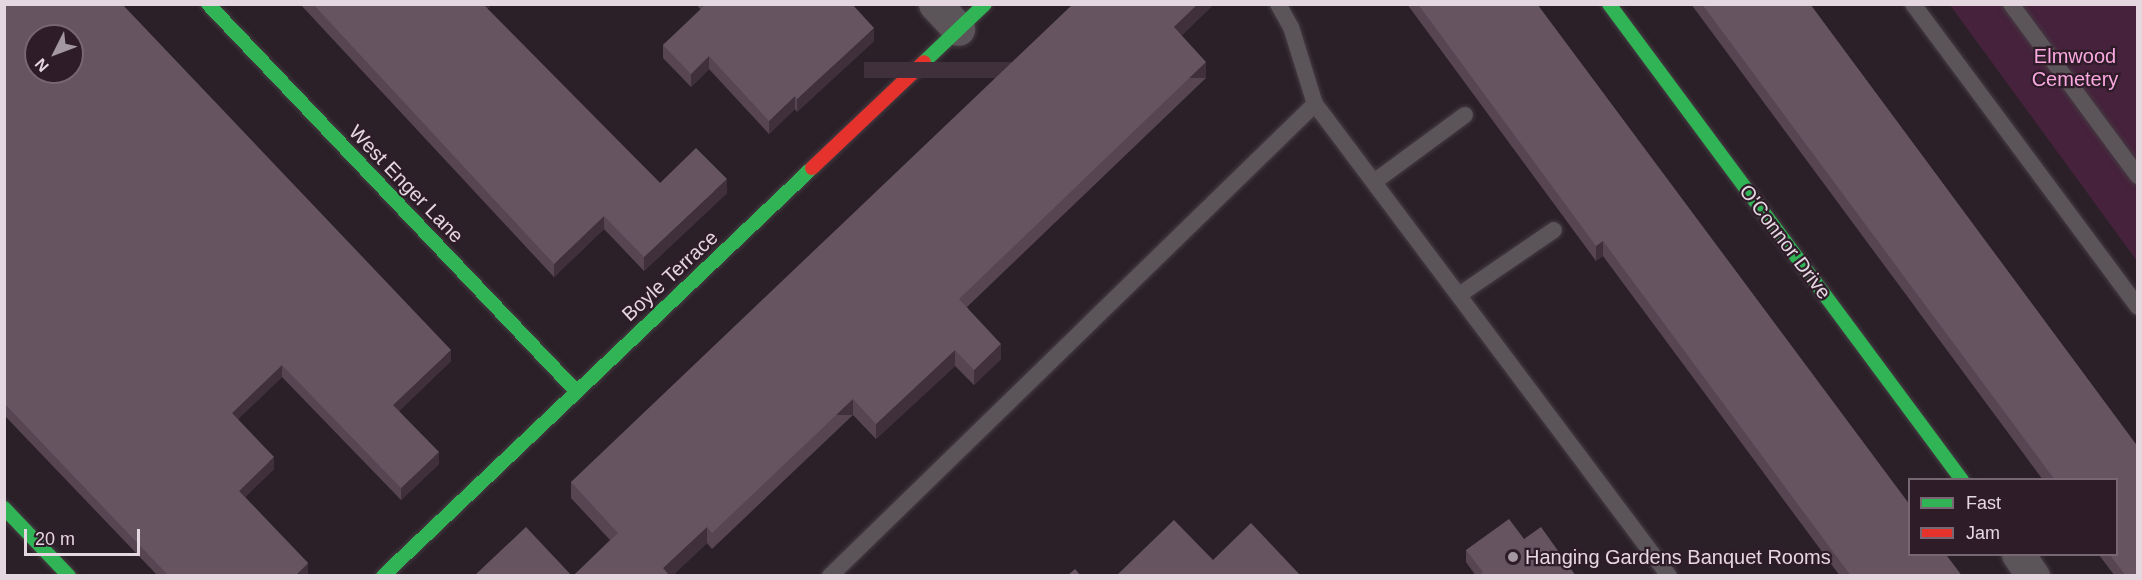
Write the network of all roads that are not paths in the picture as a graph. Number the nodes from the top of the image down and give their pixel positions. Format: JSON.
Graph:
{"nodes":[{"id":1,"x":208,"y":4,"type":"edge"},
{"id":2,"x":935,"y":4,"type":"edge"},
{"id":3,"x":985,"y":4,"type":"edge"},
{"id":4,"x":1278,"y":4,"type":"edge"},
{"id":5,"x":1609,"y":4,"type":"edge"},
{"id":6,"x":1913,"y":4,"type":"edge"},
{"id":7,"x":2011,"y":4,"type":"edge"},
{"id":8,"x":958,"y":29,"type":"junction"},
{"id":9,"x":1315,"y":104,"type":"junction"},
{"id":10,"x":1465,"y":115,"type":"dead end"},
{"id":11,"x":2138,"y":176,"type":"edge"},
{"id":12,"x":1374,"y":182,"type":"junction"},
{"id":13,"x":1554,"y":230,"type":"dead end"},
{"id":14,"x":1459,"y":295,"type":"junction"},
{"id":15,"x":2138,"y":307,"type":"edge"},
{"id":16,"x":576,"y":391,"type":"junction"},
{"id":17,"x":1961,"y":478,"type":"edge"},
{"id":18,"x":4,"y":508,"type":"edge"},
{"id":19,"x":2019,"y":556,"type":"edge"},
{"id":20,"x":69,"y":576,"type":"edge"},
{"id":21,"x":383,"y":576,"type":"edge"},
{"id":22,"x":830,"y":576,"type":"edge"},
{"id":23,"x":1669,"y":576,"type":"edge"},
{"id":24,"x":2034,"y":576,"type":"edge"}],
"edges":[{"from":1,"to":16,"type":"street","name":"West Enger Lane"},
{"from":2,"to":8,"type":"street"},
{"from":3,"to":8,"type":"street","name":"Boyle Terrace"},
{"from":4,"to":9,"type":"lane"},
{"from":5,"to":17,"type":"street","name":"O'Connor Drive"},
{"from":6,"to":15,"type":"lane"},
{"from":7,"to":11,"type":"lane"},
{"from":8,"to":16,"type":"street","name":"Boyle Terrace"},
{"from":9,"to":12,"type":"lane"},
{"from":9,"to":22,"type":"lane"},
{"from":10,"to":12,"type":"lane"},
{"from":12,"to":14,"type":"lane"},
{"from":13,"to":14,"type":"lane"},
{"from":14,"to":23,"type":"lane"},
{"from":16,"to":21,"type":"street","name":"Boyle Terrace"},
{"from":18,"to":20,"type":"street"},
{"from":19,"to":24,"type":"street"}]}
